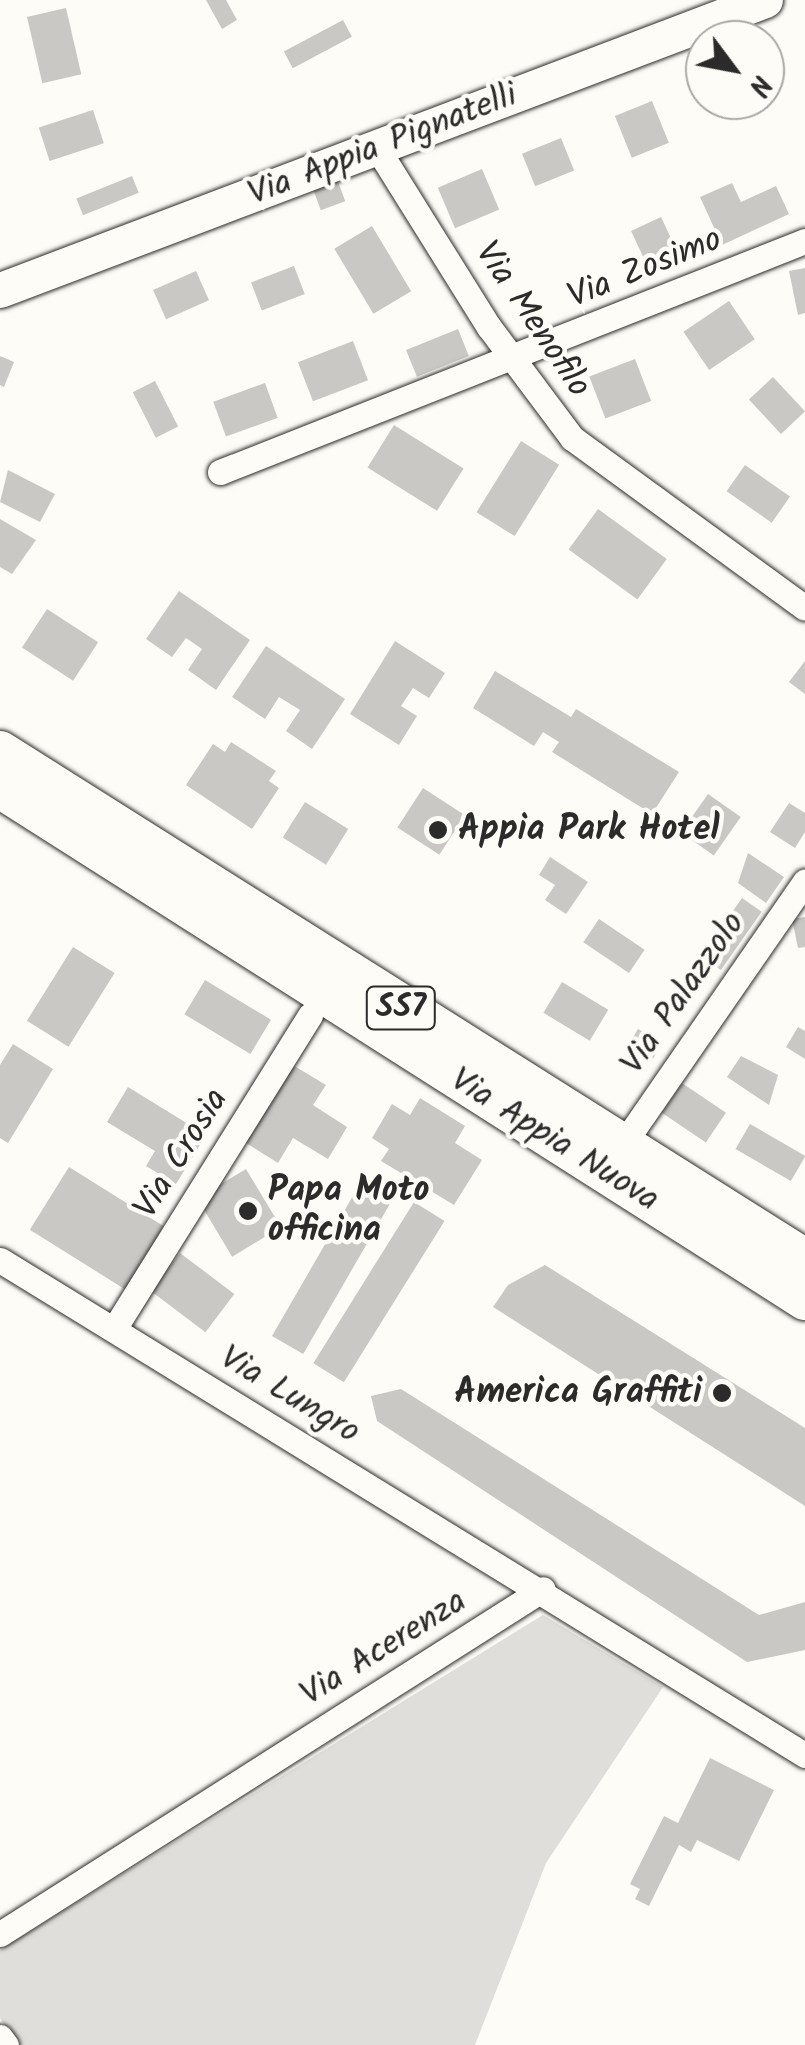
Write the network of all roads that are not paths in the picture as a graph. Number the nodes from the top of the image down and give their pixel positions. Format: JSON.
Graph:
{"nodes":[{"id":1,"x":766,"y":0,"type":"edge"},
{"id":2,"x":377,"y":148,"type":"junction"},
{"id":3,"x":805,"y":241,"type":"edge"},
{"id":4,"x":0,"y":290,"type":"edge"},
{"id":5,"x":512,"y":360,"type":"junction"},
{"id":6,"x":220,"y":472,"type":"dead end"},
{"id":7,"x":805,"y":608,"type":"edge"},
{"id":8,"x":0,"y":751,"type":"edge"},
{"id":9,"x":0,"y":788,"type":"edge"},
{"id":10,"x":805,"y":881,"type":"edge"},
{"id":11,"x":310,"y":1015,"type":"dead end"},
{"id":12,"x":622,"y":1147,"type":"junction"},
{"id":13,"x":800,"y":1246,"type":"edge"},
{"id":14,"x":0,"y":1260,"type":"edge"},
{"id":15,"x":805,"y":1300,"type":"edge"},
{"id":16,"x":114,"y":1329,"type":"junction"},
{"id":17,"x":543,"y":1589,"type":"junction"},
{"id":18,"x":805,"y":1755,"type":"edge"},
{"id":19,"x":0,"y":1934,"type":"edge"},
{"id":20,"x":0,"y":2037,"type":"edge"},
{"id":21,"x":6,"y":2045,"type":"edge"}],
"edges":[{"from":1,"to":2,"type":"main road","name":"Via Appia Pignatelli"},
{"from":2,"to":4,"type":"main road","name":"Via Appia Pignatelli"},
{"from":2,"to":5,"type":"street","name":"Via Menofilo"},
{"from":3,"to":5,"type":"street","name":"Via Zosimo"},
{"from":5,"to":6,"type":"street","name":"Via Zosimo"},
{"from":5,"to":7,"type":"street","name":"Via Menofilo"},
{"from":8,"to":12,"type":"main road","name":"Via Appia Nuova","number":"SS7"},
{"from":9,"to":15,"type":"main road","name":"Via Appia Nuova","number":"SS7"},
{"from":10,"to":12,"type":"street","name":"Via Palazzolo"},
{"from":11,"to":16,"type":"street","name":"Via Crosia"},
{"from":12,"to":13,"type":"main road","name":"Via Appia Nuova","number":"SS7"},
{"from":14,"to":16,"type":"street","name":"Via Lungro"},
{"from":16,"to":17,"type":"street","name":"Via Lungro"},
{"from":17,"to":18,"type":"street"},
{"from":17,"to":19,"type":"street","name":"Via Acerenza"},
{"from":20,"to":21,"type":"street"}]}
